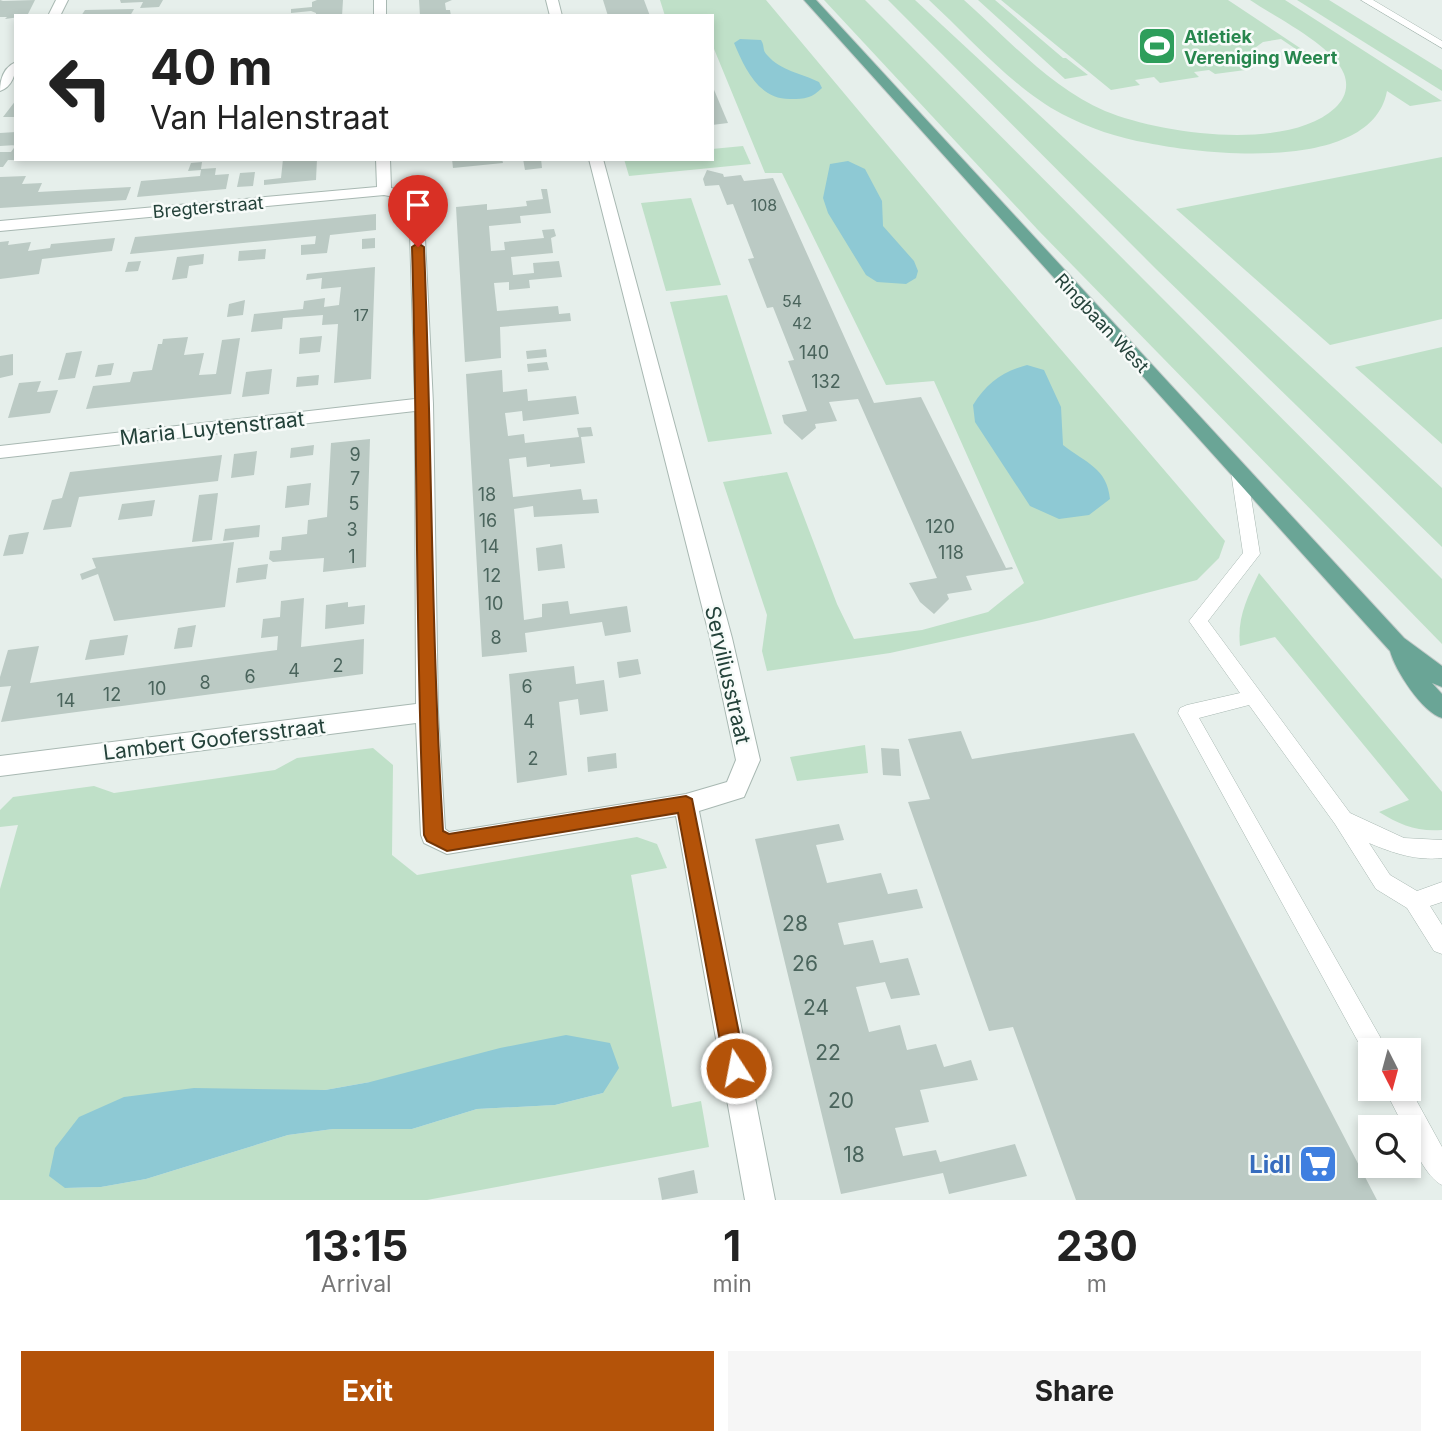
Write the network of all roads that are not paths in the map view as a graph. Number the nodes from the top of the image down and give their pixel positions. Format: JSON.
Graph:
{"nodes":[{"id":1,"x":810,"y":0,"type":"edge"},
{"id":2,"x":1366,"y":0,"type":"edge"},
{"id":3,"x":1442,"y":45,"type":"edge"},
{"id":4,"x":14,"y":69,"type":"edge"},
{"id":5,"x":0,"y":87,"type":"edge"},
{"id":6,"x":383,"y":161,"type":"edge"},
{"id":7,"x":597,"y":161,"type":"edge"},
{"id":8,"x":384,"y":191,"type":"junction"},
{"id":9,"x":0,"y":226,"type":"edge"},
{"id":10,"x":424,"y":404,"type":"junction"},
{"id":11,"x":0,"y":452,"type":"edge"},
{"id":12,"x":1239,"y":472,"type":"junction"},
{"id":13,"x":1396,"y":644,"type":"junction"},
{"id":14,"x":1442,"y":678,"type":"edge"},
{"id":15,"x":1253,"y":697,"type":"junction"},
{"id":16,"x":1442,"y":709,"type":"edge"},
{"id":17,"x":427,"y":712,"type":"junction"},
{"id":18,"x":0,"y":766,"type":"edge"},
{"id":19,"x":686,"y":804,"type":"junction"},
{"id":20,"x":1342,"y":818,"type":"junction"},
{"id":21,"x":1442,"y":849,"type":"edge"},
{"id":22,"x":1442,"y":892,"type":"edge"},
{"id":23,"x":1415,"y":901,"type":"junction"},
{"id":24,"x":1442,"y":944,"type":"edge"},
{"id":25,"x":1367,"y":1038,"type":"edge"},
{"id":26,"x":1403,"y":1101,"type":"edge"},
{"id":27,"x":1442,"y":1171,"type":"edge"},
{"id":28,"x":760,"y":1200,"type":"edge"}],
"edges":[{"from":1,"to":12,"type":"main road","name":"Ringbaan West"},
{"from":2,"to":3,"type":"lane"},
{"from":4,"to":5,"type":"street"},
{"from":6,"to":8,"type":"street"},
{"from":7,"to":19,"type":"street","name":"Serviliusstraat"},
{"from":8,"to":9,"type":"street","name":"Bregterstraat"},
{"from":8,"to":10,"type":"street","name":"Bregterstraat"},
{"from":10,"to":11,"type":"street","name":"Maria Luytenstraat"},
{"from":10,"to":17,"type":"street"},
{"from":12,"to":13,"type":"main road","name":"Ringbaan West"},
{"from":12,"to":15,"type":"lane"},
{"from":13,"to":14,"type":"main road","name":"Ringbaan West"},
{"from":13,"to":16,"type":"main road","name":"Ringbaan West"},
{"from":15,"to":20,"type":"lane"},
{"from":15,"to":25,"type":"lane"},
{"from":17,"to":18,"type":"street","name":"Lambert Goofersstraat"},
{"from":17,"to":19,"type":"street"},
{"from":19,"to":28,"type":"street"},
{"from":20,"to":21,"type":"lane"},
{"from":20,"to":23,"type":"lane"},
{"from":22,"to":23,"type":"lane"},
{"from":23,"to":24,"type":"lane"},
{"from":26,"to":27,"type":"lane"}]}
